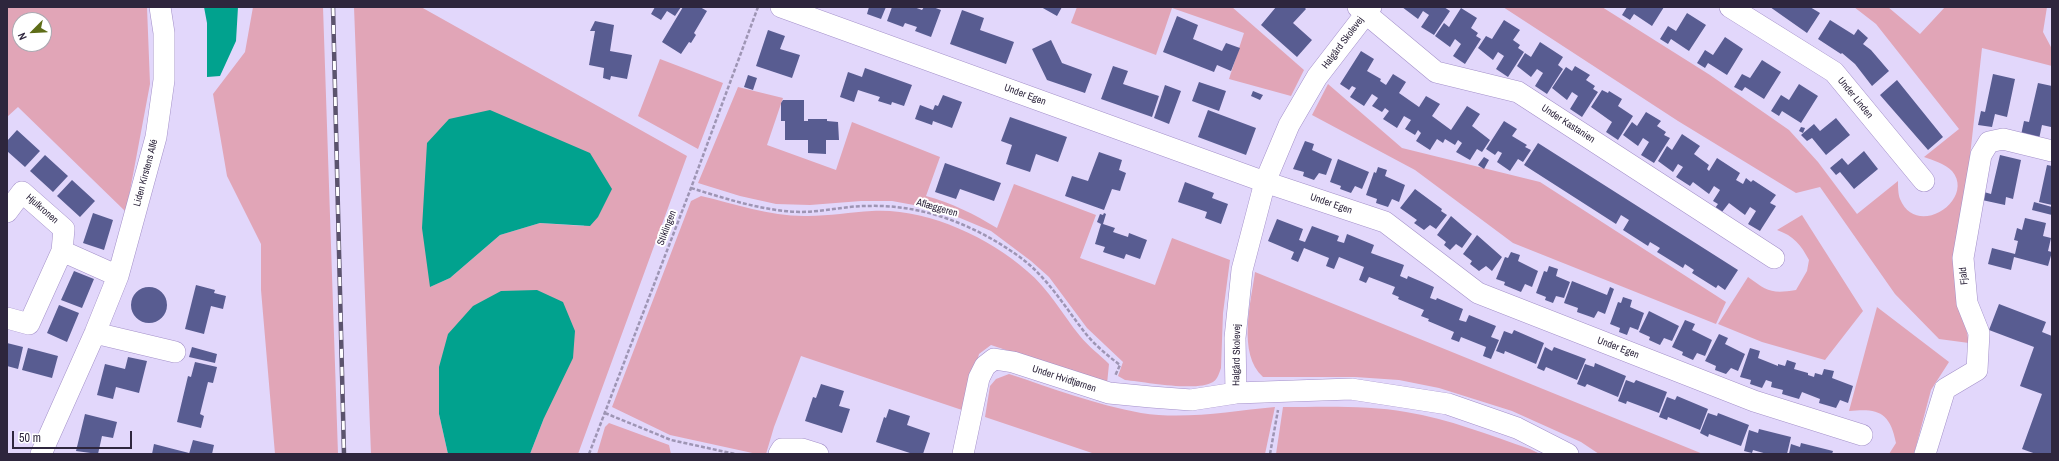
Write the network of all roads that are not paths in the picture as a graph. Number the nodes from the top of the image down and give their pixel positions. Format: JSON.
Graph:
{"nodes":[{"id":1,"x":160,"y":7,"type":"edge"},
{"id":2,"x":781,"y":7,"type":"edge"},
{"id":3,"x":1730,"y":7,"type":"edge"},
{"id":4,"x":1365,"y":9,"type":"edge"},
{"id":5,"x":2052,"y":151,"type":"edge"},
{"id":6,"x":1924,"y":181,"type":"dead end"},
{"id":7,"x":1265,"y":182,"type":"junction"},
{"id":8,"x":7,"y":212,"type":"edge"},
{"id":9,"x":62,"y":251,"type":"junction"},
{"id":10,"x":1774,"y":258,"type":"dead end"},
{"id":11,"x":118,"y":276,"type":"junction"},
{"id":12,"x":7,"y":318,"type":"edge"},
{"id":13,"x":95,"y":333,"type":"junction"},
{"id":14,"x":175,"y":352,"type":"dead end"},
{"id":15,"x":1236,"y":394,"type":"junction"},
{"id":16,"x":1862,"y":435,"type":"dead end"},
{"id":17,"x":41,"y":454,"type":"edge"},
{"id":18,"x":779,"y":454,"type":"edge"},
{"id":19,"x":818,"y":454,"type":"edge"},
{"id":20,"x":963,"y":454,"type":"edge"},
{"id":21,"x":1568,"y":454,"type":"edge"},
{"id":22,"x":1925,"y":454,"type":"edge"}],
"edges":[{"from":1,"to":11,"type":"street","name":"Liden Kirstens Allé"},
{"from":2,"to":7,"type":"street","name":"Under Egen"},
{"from":3,"to":6,"type":"street","name":"Under Linden"},
{"from":4,"to":7,"type":"street","name":"Halgård Skolevej"},
{"from":4,"to":10,"type":"street","name":"Under Kastanien"},
{"from":5,"to":22,"type":"street","name":"Fjald"},
{"from":7,"to":15,"type":"street","name":"Halgård Skolevej"},
{"from":7,"to":16,"type":"street","name":"Under Egen"},
{"from":8,"to":9,"type":"street","name":"Hjulkronen"},
{"from":9,"to":11,"type":"street"},
{"from":9,"to":12,"type":"street","name":"Hjulkronen"},
{"from":11,"to":13,"type":"street","name":"Liden Kirstens Allé"},
{"from":13,"to":14,"type":"street"},
{"from":13,"to":17,"type":"street","name":"Liden Kirstens Allé"},
{"from":15,"to":20,"type":"street","name":"Under Hvidtjørnen"},
{"from":15,"to":21,"type":"street","name":"Halgård Skolevej"},
{"from":18,"to":19,"type":"street"}]}
